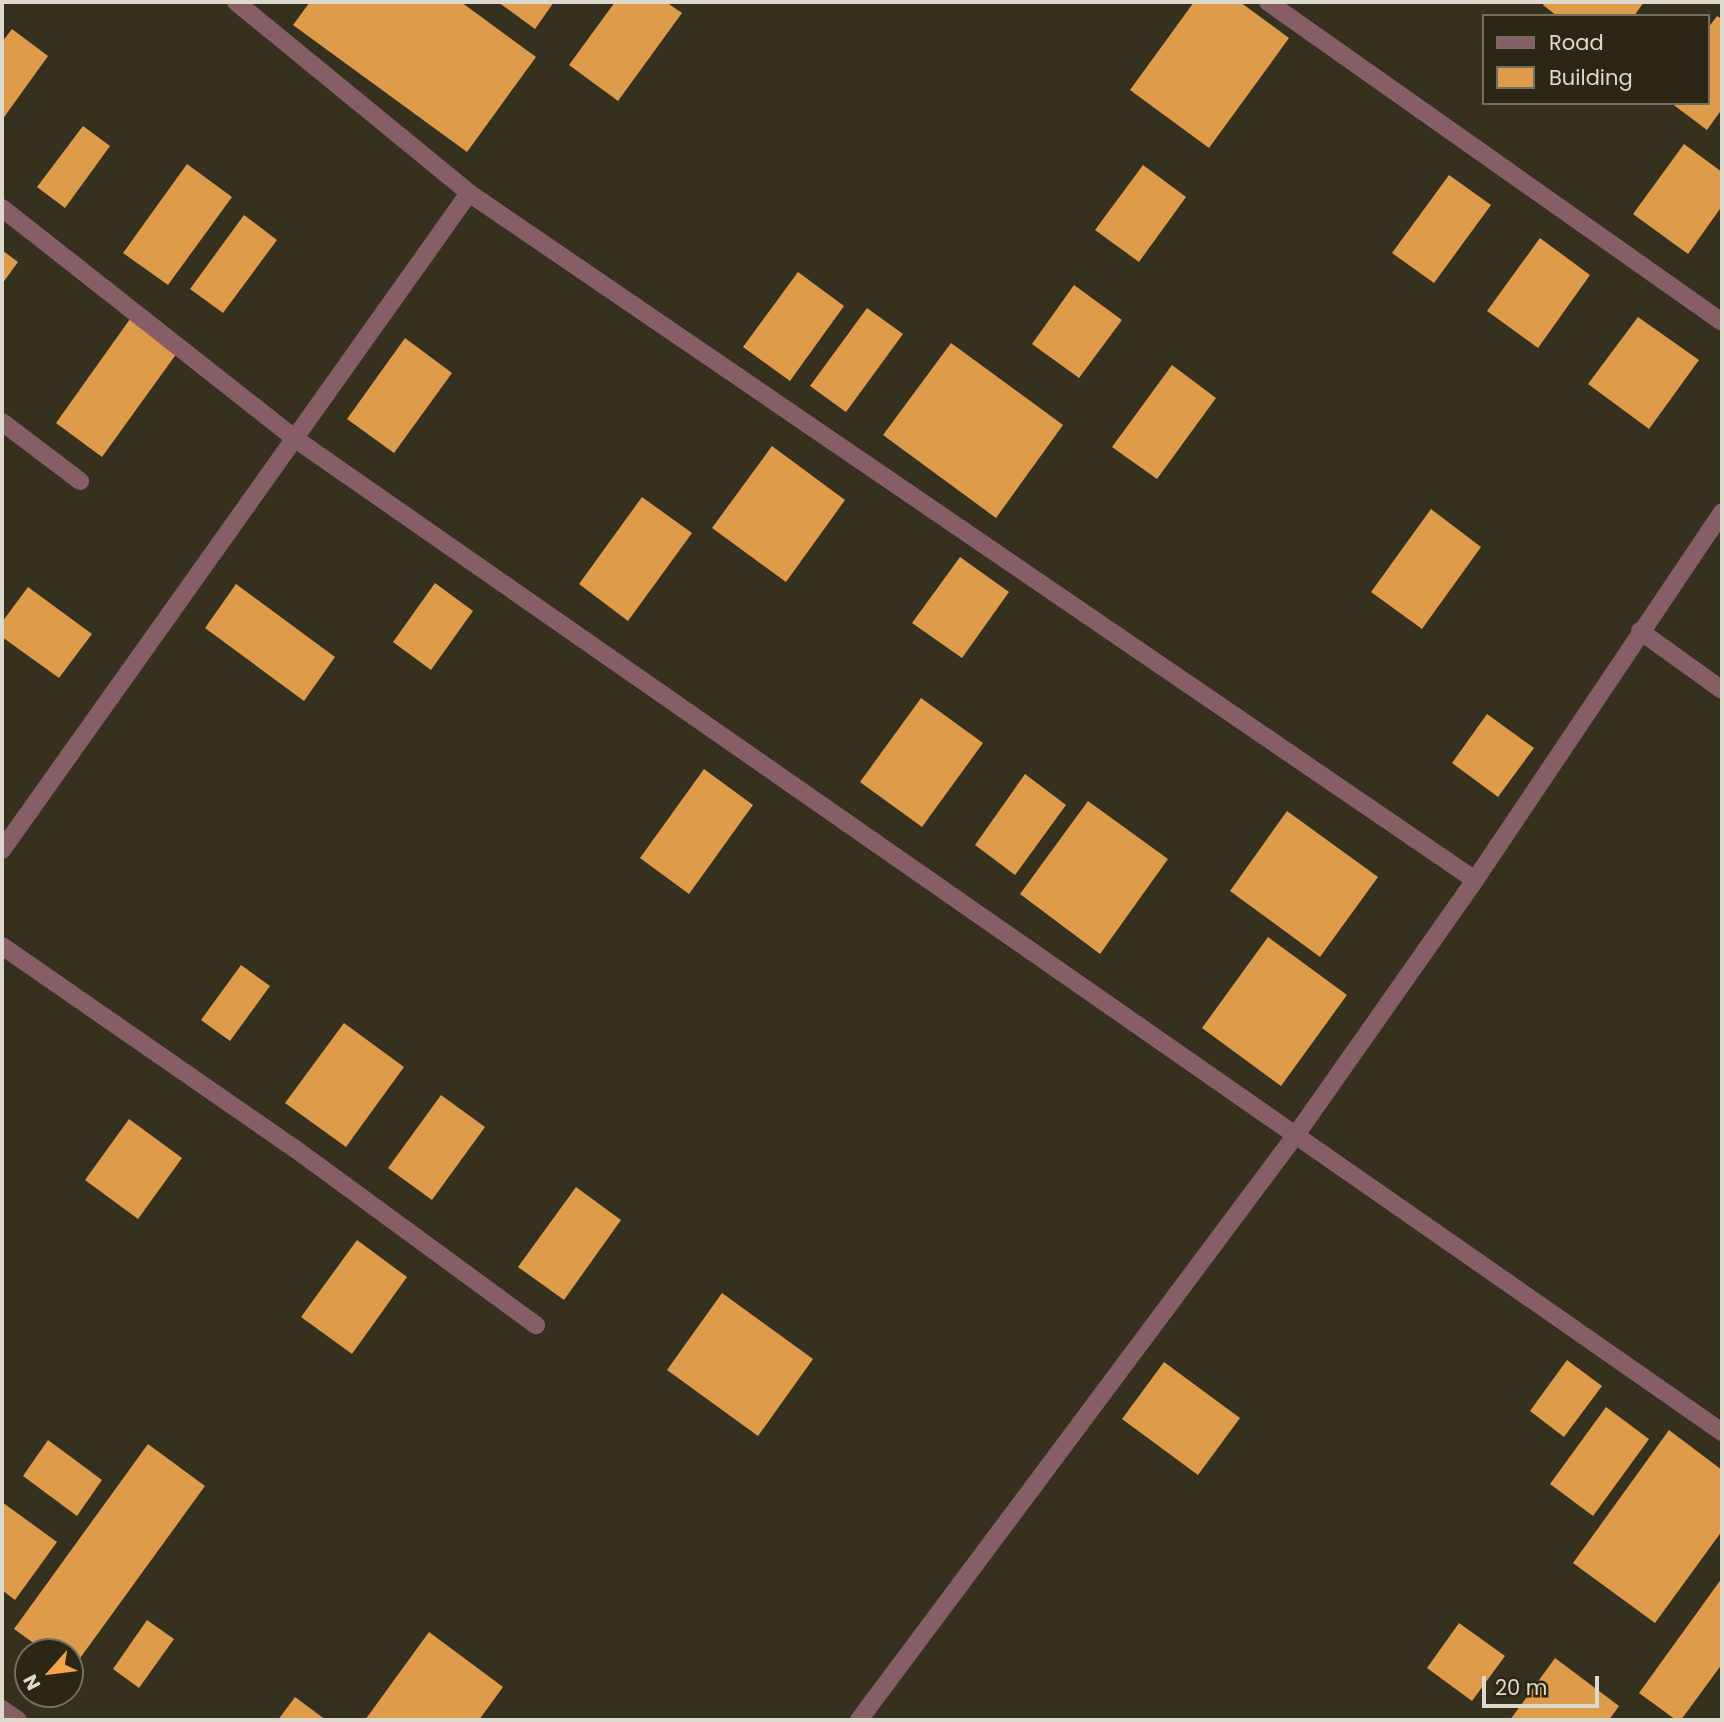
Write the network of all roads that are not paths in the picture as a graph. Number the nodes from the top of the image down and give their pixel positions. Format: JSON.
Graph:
{"nodes":[{"id":1,"x":236,"y":2,"type":"edge"},
{"id":2,"x":1268,"y":2,"type":"edge"},
{"id":3,"x":469,"y":192,"type":"junction"},
{"id":4,"x":2,"y":208,"type":"edge"},
{"id":5,"x":1722,"y":322,"type":"edge"},
{"id":6,"x":2,"y":422,"type":"edge"},
{"id":7,"x":294,"y":438,"type":"junction"},
{"id":8,"x":80,"y":481,"type":"dead end"},
{"id":9,"x":1722,"y":512,"type":"edge"},
{"id":10,"x":1640,"y":631,"type":"junction"},
{"id":11,"x":1722,"y":690,"type":"edge"},
{"id":12,"x":2,"y":850,"type":"edge"},
{"id":13,"x":1475,"y":880,"type":"junction"},
{"id":14,"x":2,"y":946,"type":"edge"},
{"id":15,"x":1298,"y":1132,"type":"junction"},
{"id":16,"x":536,"y":1325,"type":"dead end"},
{"id":17,"x":1722,"y":1432,"type":"edge"},
{"id":18,"x":2,"y":1709,"type":"edge"},
{"id":19,"x":18,"y":1720,"type":"edge"},
{"id":20,"x":859,"y":1720,"type":"edge"}],
"edges":[{"from":1,"to":3,"type":"street"},
{"from":2,"to":5,"type":"street"},
{"from":3,"to":7,"type":"street"},
{"from":3,"to":13,"type":"street"},
{"from":4,"to":7,"type":"street"},
{"from":6,"to":8,"type":"street"},
{"from":7,"to":12,"type":"street"},
{"from":7,"to":15,"type":"street"},
{"from":9,"to":10,"type":"street"},
{"from":10,"to":11,"type":"street"},
{"from":10,"to":13,"type":"street"},
{"from":13,"to":15,"type":"street"},
{"from":14,"to":16,"type":"street"},
{"from":15,"to":17,"type":"street"},
{"from":15,"to":20,"type":"street"},
{"from":18,"to":19,"type":"street"}]}
